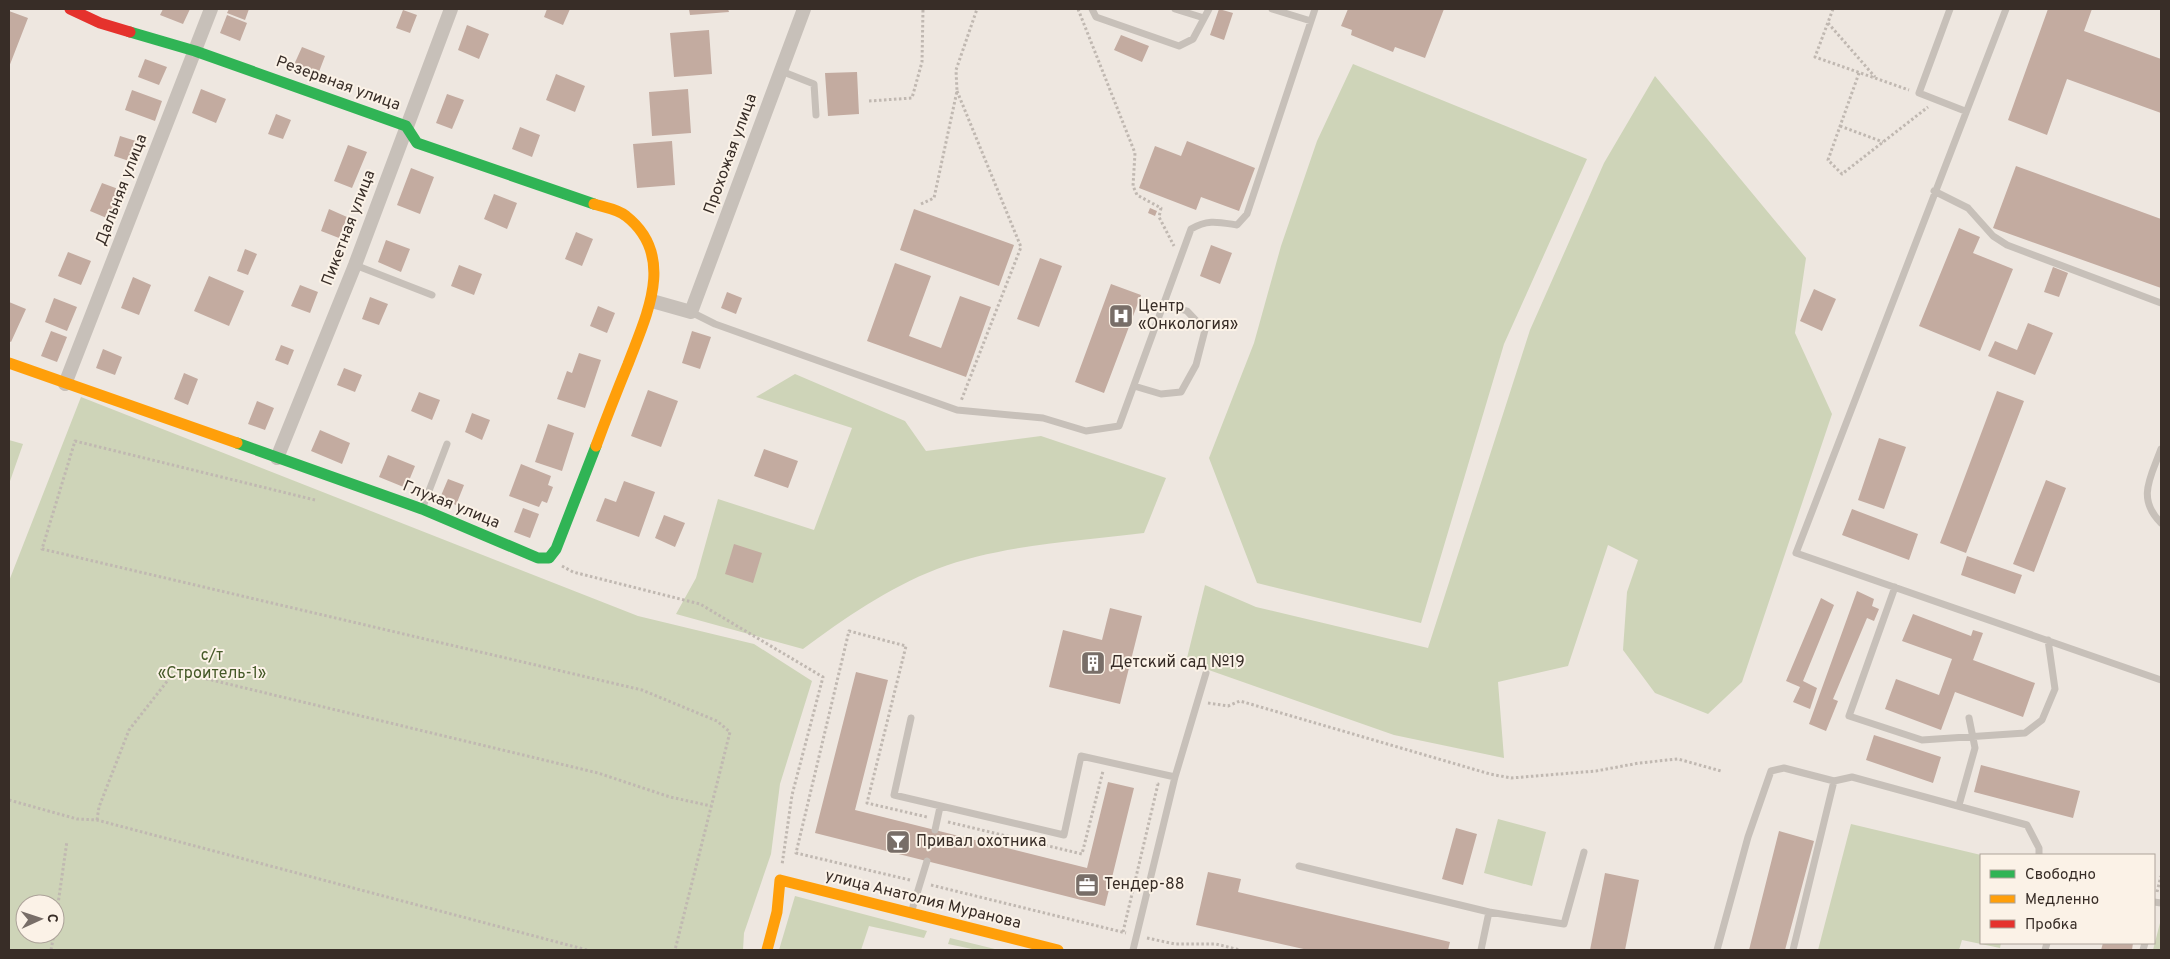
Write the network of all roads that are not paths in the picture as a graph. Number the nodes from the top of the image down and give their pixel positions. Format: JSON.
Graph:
{"nodes":[{"id":1,"x":70,"y":9,"type":"edge"},
{"id":2,"x":211,"y":9,"type":"edge"},
{"id":3,"x":451,"y":9,"type":"edge"},
{"id":4,"x":804,"y":9,"type":"edge"},
{"id":5,"x":1092,"y":9,"type":"edge"},
{"id":6,"x":1175,"y":9,"type":"edge"},
{"id":7,"x":1210,"y":9,"type":"edge"},
{"id":8,"x":1272,"y":9,"type":"edge"},
{"id":9,"x":1315,"y":9,"type":"edge"},
{"id":10,"x":1950,"y":9,"type":"edge"},
{"id":11,"x":2006,"y":9,"type":"edge"},
{"id":12,"x":1204,"y":18,"type":"junction"},
{"id":13,"x":1311,"y":21,"type":"junction"},
{"id":14,"x":195,"y":51,"type":"junction"},
{"id":15,"x":781,"y":71,"type":"junction"},
{"id":16,"x":1965,"y":111,"type":"junction"},
{"id":17,"x":816,"y":115,"type":"dead end"},
{"id":18,"x":406,"y":126,"type":"junction"},
{"id":19,"x":1934,"y":191,"type":"junction"},
{"id":20,"x":355,"y":265,"type":"junction"},
{"id":21,"x":432,"y":295,"type":"dead end"},
{"id":22,"x":652,"y":301,"type":"junction"},
{"id":23,"x":2161,"y":303,"type":"edge"},
{"id":24,"x":1164,"y":304,"type":"junction"},
{"id":25,"x":691,"y":312,"type":"junction"},
{"id":26,"x":9,"y":363,"type":"edge"},
{"id":27,"x":65,"y":384,"type":"junction"},
{"id":28,"x":1134,"y":386,"type":"junction"},
{"id":29,"x":447,"y":444,"type":"dead end"},
{"id":30,"x":2161,"y":450,"type":"edge"},
{"id":31,"x":277,"y":458,"type":"junction"},
{"id":32,"x":422,"y":510,"type":"junction"},
{"id":33,"x":2161,"y":523,"type":"edge"},
{"id":34,"x":1895,"y":587,"type":"junction"},
{"id":35,"x":2048,"y":640,"type":"junction"},
{"id":36,"x":1206,"y":673,"type":"dead end"},
{"id":37,"x":2161,"y":680,"type":"edge"},
{"id":38,"x":911,"y":718,"type":"dead end"},
{"id":39,"x":1969,"y":718,"type":"dead end"},
{"id":40,"x":1973,"y":737,"type":"junction"},
{"id":41,"x":1175,"y":777,"type":"junction"},
{"id":42,"x":1834,"y":781,"type":"junction"},
{"id":43,"x":1959,"y":805,"type":"junction"},
{"id":44,"x":940,"y":807,"type":"junction"},
{"id":45,"x":935,"y":830,"type":"dead end"},
{"id":46,"x":1584,"y":852,"type":"dead end"},
{"id":47,"x":2039,"y":854,"type":"edge"},
{"id":48,"x":927,"y":861,"type":"dead end"},
{"id":49,"x":1299,"y":866,"type":"dead end"},
{"id":50,"x":1489,"y":912,"type":"junction"},
{"id":51,"x":911,"y":913,"type":"junction"},
{"id":52,"x":767,"y":950,"type":"edge"},
{"id":53,"x":1058,"y":950,"type":"edge"},
{"id":54,"x":1133,"y":950,"type":"edge"},
{"id":55,"x":1481,"y":950,"type":"edge"},
{"id":56,"x":1717,"y":950,"type":"edge"},
{"id":57,"x":1793,"y":950,"type":"edge"}],
"edges":[{"from":1,"to":14,"type":"street","name":"Резервная улица"},
{"from":2,"to":14,"type":"street","name":"Дальняя улица"},
{"from":3,"to":18,"type":"street","name":"Пикетная улица"},
{"from":4,"to":15,"type":"street","name":"Прохожая улица"},
{"from":5,"to":12,"type":"lane"},
{"from":6,"to":12,"type":"lane"},
{"from":7,"to":12,"type":"lane"},
{"from":8,"to":13,"type":"lane"},
{"from":9,"to":13,"type":"lane"},
{"from":10,"to":16,"type":"lane"},
{"from":11,"to":16,"type":"lane"},
{"from":13,"to":24,"type":"lane"},
{"from":14,"to":18,"type":"street","name":"Резервная улица"},
{"from":14,"to":27,"type":"street","name":"Дальняя улица"},
{"from":15,"to":17,"type":"lane"},
{"from":15,"to":25,"type":"street","name":"Прохожая улица"},
{"from":16,"to":19,"type":"lane"},
{"from":18,"to":20,"type":"street","name":"Пикетная улица"},
{"from":18,"to":22,"type":"street","name":"Резервная улица"},
{"from":19,"to":23,"type":"lane"},
{"from":19,"to":34,"type":"lane"},
{"from":20,"to":21,"type":"lane"},
{"from":20,"to":31,"type":"street","name":"Пикетная улица"},
{"from":22,"to":25,"type":"street"},
{"from":22,"to":32,"type":"street","name":"Глухая улица"},
{"from":24,"to":28,"type":"lane"},
{"from":24,"to":28,"type":"lane"},
{"from":25,"to":28,"type":"lane"},
{"from":26,"to":27,"type":"street","name":"Глухая улица"},
{"from":27,"to":31,"type":"street","name":"Глухая улица"},
{"from":29,"to":32,"type":"lane"},
{"from":30,"to":33,"type":"lane"},
{"from":31,"to":32,"type":"street","name":"Глухая улица"},
{"from":34,"to":35,"type":"lane"},
{"from":34,"to":40,"type":"lane"},
{"from":35,"to":37,"type":"lane"},
{"from":35,"to":40,"type":"lane"},
{"from":36,"to":41,"type":"lane"},
{"from":38,"to":44,"type":"lane"},
{"from":39,"to":40,"type":"lane"},
{"from":40,"to":43,"type":"lane"},
{"from":41,"to":44,"type":"lane"},
{"from":41,"to":54,"type":"lane"},
{"from":42,"to":43,"type":"lane"},
{"from":42,"to":56,"type":"lane"},
{"from":42,"to":57,"type":"lane"},
{"from":43,"to":47,"type":"lane"},
{"from":44,"to":45,"type":"lane"},
{"from":46,"to":50,"type":"lane"},
{"from":48,"to":51,"type":"lane"},
{"from":49,"to":50,"type":"lane"},
{"from":50,"to":55,"type":"lane"},
{"from":51,"to":52,"type":"street","name":"улица Анатолия Муранова"},
{"from":51,"to":53,"type":"street","name":"улица Анатолия Муранова"}]}
